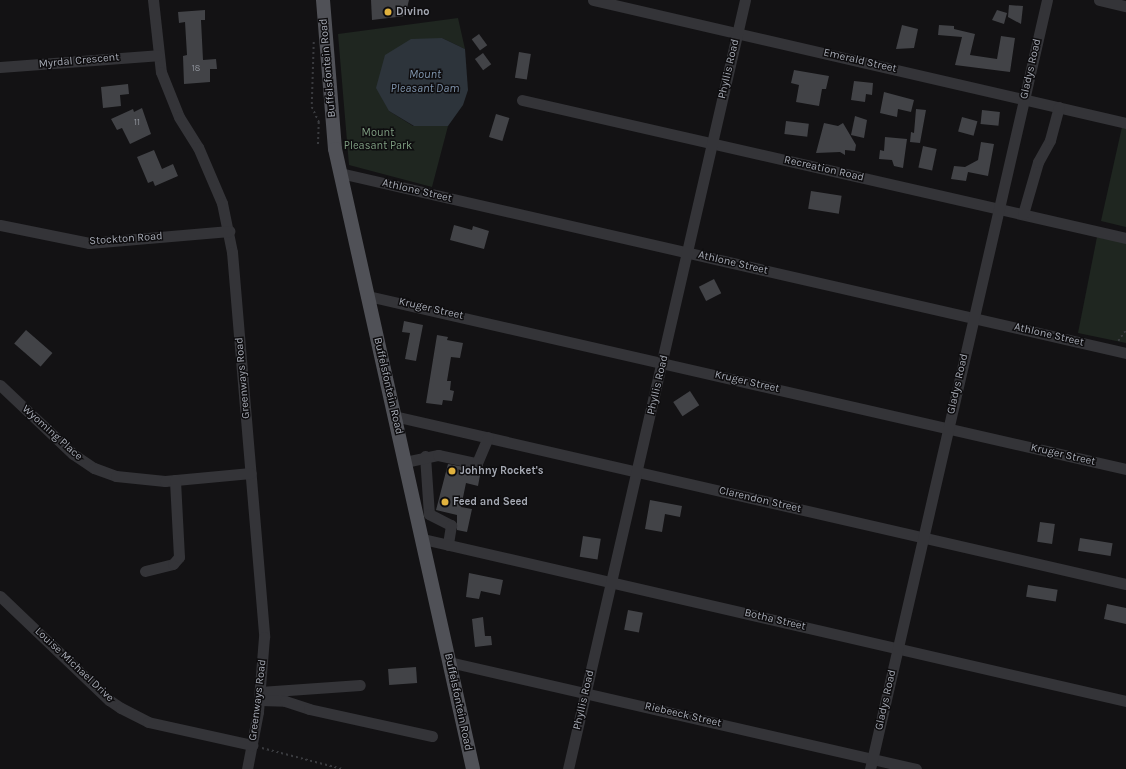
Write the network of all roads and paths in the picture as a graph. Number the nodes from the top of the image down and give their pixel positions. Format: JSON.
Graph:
{"nodes":[{"id":1,"x":153,"y":0,"type":"edge"},
{"id":2,"x":323,"y":0,"type":"edge"},
{"id":3,"x":593,"y":0,"type":"edge"},
{"id":4,"x":745,"y":0,"type":"edge"},
{"id":5,"x":1047,"y":0,"type":"edge"},
{"id":6,"x":1099,"y":0,"type":"edge"},
{"id":7,"x":1126,"y":6,"type":"edge"},
{"id":8,"x":738,"y":33,"type":"junction"},
{"id":9,"x":314,"y":38,"type":"dead end"},
{"id":10,"x":158,"y":55,"type":"junction"},
{"id":11,"x":0,"y":67,"type":"edge"},
{"id":12,"x":1024,"y":98,"type":"junction"},
{"id":13,"x":522,"y":100,"type":"dead end"},
{"id":14,"x":1059,"y":107,"type":"junction"},
{"id":15,"x":1126,"y":123,"type":"edge"},
{"id":16,"x":712,"y":144,"type":"junction"},
{"id":17,"x":318,"y":146,"type":"dead end"},
{"id":18,"x":340,"y":173,"type":"junction"},
{"id":19,"x":999,"y":208,"type":"junction"},
{"id":20,"x":1023,"y":214,"type":"junction"},
{"id":21,"x":0,"y":225,"type":"edge"},
{"id":22,"x":229,"y":231,"type":"junction"},
{"id":23,"x":1126,"y":238,"type":"edge"},
{"id":24,"x":689,"y":253,"type":"junction"},
{"id":25,"x":368,"y":296,"type":"junction"},
{"id":26,"x":973,"y":318,"type":"junction"},
{"id":27,"x":1126,"y":353,"type":"edge"},
{"id":28,"x":663,"y":363,"type":"junction"},
{"id":29,"x":0,"y":386,"type":"edge"},
{"id":30,"x":394,"y":416,"type":"junction"},
{"id":31,"x":948,"y":428,"type":"junction"},
{"id":32,"x":488,"y":437,"type":"junction"},
{"id":33,"x":425,"y":456,"type":"junction"},
{"id":34,"x":405,"y":462,"type":"junction"},
{"id":35,"x":1126,"y":469,"type":"edge"},
{"id":36,"x":637,"y":472,"type":"junction"},
{"id":37,"x":251,"y":473,"type":"junction"},
{"id":38,"x":175,"y":480,"type":"junction"},
{"id":39,"x":923,"y":538,"type":"junction"},
{"id":40,"x":423,"y":540,"type":"junction"},
{"id":41,"x":448,"y":545,"type":"junction"},
{"id":42,"x":145,"y":571,"type":"dead end"},
{"id":43,"x":612,"y":582,"type":"junction"},
{"id":44,"x":1126,"y":584,"type":"edge"},
{"id":45,"x":0,"y":596,"type":"edge"},
{"id":46,"x":898,"y":648,"type":"junction"},
{"id":47,"x":449,"y":662,"type":"junction"},
{"id":48,"x":360,"y":685,"type":"dead end"},
{"id":49,"x":586,"y":692,"type":"junction"},
{"id":50,"x":260,"y":696,"type":"junction"},
{"id":51,"x":1126,"y":701,"type":"edge"},
{"id":52,"x":432,"y":736,"type":"dead end"},
{"id":53,"x":252,"y":745,"type":"junction"},
{"id":54,"x":871,"y":764,"type":"edge"},
{"id":55,"x":247,"y":769,"type":"edge"},
{"id":56,"x":342,"y":769,"type":"edge"},
{"id":57,"x":473,"y":769,"type":"edge"},
{"id":58,"x":568,"y":769,"type":"edge"},
{"id":59,"x":916,"y":769,"type":"edge"}],
"edges":[{"from":1,"to":10,"type":"street","name":"Greenways Road"},
{"from":2,"to":18,"type":"main road","name":"Buffelsfontein Road"},
{"from":3,"to":8,"type":"street","name":"Emerald Street"},
{"from":4,"to":8,"type":"street","name":"Phyllis Road"},
{"from":5,"to":12,"type":"street","name":"Gladys Road"},
{"from":6,"to":7,"type":"street"},
{"from":8,"to":12,"type":"street","name":"Emerald Street"},
{"from":8,"to":16,"type":"street","name":"Phyllis Road"},
{"from":9,"to":17,"type":"path"},
{"from":10,"to":11,"type":"street","name":"Myrdal Crescent"},
{"from":10,"to":22,"type":"street","name":"Greenways Road"},
{"from":12,"to":14,"type":"street","name":"Emerald Street"},
{"from":12,"to":19,"type":"street","name":"Gladys Road"},
{"from":13,"to":16,"type":"street","name":"Recreation Road"},
{"from":14,"to":15,"type":"street","name":"Emerald Street"},
{"from":14,"to":20,"type":"street"},
{"from":16,"to":19,"type":"street","name":"Recreation Road"},
{"from":16,"to":24,"type":"street","name":"Phyllis Road"},
{"from":18,"to":24,"type":"street","name":"Athlone Street"},
{"from":18,"to":25,"type":"main road","name":"Buffelsfontein Road"},
{"from":19,"to":20,"type":"street","name":"Recreation Road"},
{"from":19,"to":26,"type":"street","name":"Gladys Road"},
{"from":20,"to":23,"type":"street","name":"Recreation Road"},
{"from":21,"to":22,"type":"street","name":"Stockton Road"},
{"from":22,"to":37,"type":"street","name":"Greenways Road"},
{"from":24,"to":26,"type":"street","name":"Athlone Street"},
{"from":24,"to":28,"type":"street","name":"Phyllis Road"},
{"from":25,"to":28,"type":"street","name":"Kruger Street"},
{"from":25,"to":30,"type":"main road","name":"Buffelsfontein Road"},
{"from":26,"to":27,"type":"street","name":"Athlone Street"},
{"from":26,"to":31,"type":"street","name":"Gladys Road"},
{"from":28,"to":31,"type":"street","name":"Kruger Street"},
{"from":28,"to":36,"type":"street","name":"Phyllis Road"},
{"from":29,"to":38,"type":"street","name":"Wyoming Place"},
{"from":30,"to":32,"type":"street","name":"Clarendon Street"},
{"from":30,"to":34,"type":"main road","name":"Buffelsfontein Road"},
{"from":31,"to":35,"type":"street","name":"Kruger Street"},
{"from":31,"to":39,"type":"street","name":"Gladys Road"},
{"from":32,"to":33,"type":"street"},
{"from":32,"to":36,"type":"street","name":"Clarendon Street"},
{"from":33,"to":34,"type":"street"},
{"from":33,"to":41,"type":"street"},
{"from":34,"to":40,"type":"main road","name":"Buffelsfontein Road"},
{"from":36,"to":39,"type":"street","name":"Clarendon Street"},
{"from":36,"to":43,"type":"street","name":"Phyllis Road"},
{"from":37,"to":38,"type":"street","name":"Wyoming Place"},
{"from":37,"to":50,"type":"street","name":"Greenways Road"},
{"from":38,"to":42,"type":"street"},
{"from":39,"to":44,"type":"street","name":"Clarendon Street"},
{"from":39,"to":46,"type":"street","name":"Gladys Road"},
{"from":40,"to":41,"type":"street","name":"Botha Street"},
{"from":40,"to":47,"type":"main road","name":"Buffelsfontein Road"},
{"from":41,"to":43,"type":"street","name":"Botha Street"},
{"from":43,"to":46,"type":"street","name":"Botha Street"},
{"from":43,"to":49,"type":"street","name":"Phyllis Road"},
{"from":45,"to":53,"type":"street","name":"Louise Michael Drive"},
{"from":46,"to":51,"type":"street","name":"Botha Street"},
{"from":46,"to":54,"type":"street","name":"Gladys Road"},
{"from":47,"to":49,"type":"street","name":"Riebeeck Street"},
{"from":47,"to":57,"type":"main road","name":"Buffelsfontein Road"},
{"from":48,"to":50,"type":"street"},
{"from":49,"to":54,"type":"street","name":"Riebeeck Street"},
{"from":49,"to":58,"type":"street","name":"Phyllis Road"},
{"from":50,"to":52,"type":"street"},
{"from":50,"to":53,"type":"street","name":"Greenways Road"},
{"from":53,"to":55,"type":"street","name":"Greenways Road"},
{"from":53,"to":56,"type":"path"},
{"from":54,"to":59,"type":"street","name":"Riebeeck Street"}]}
